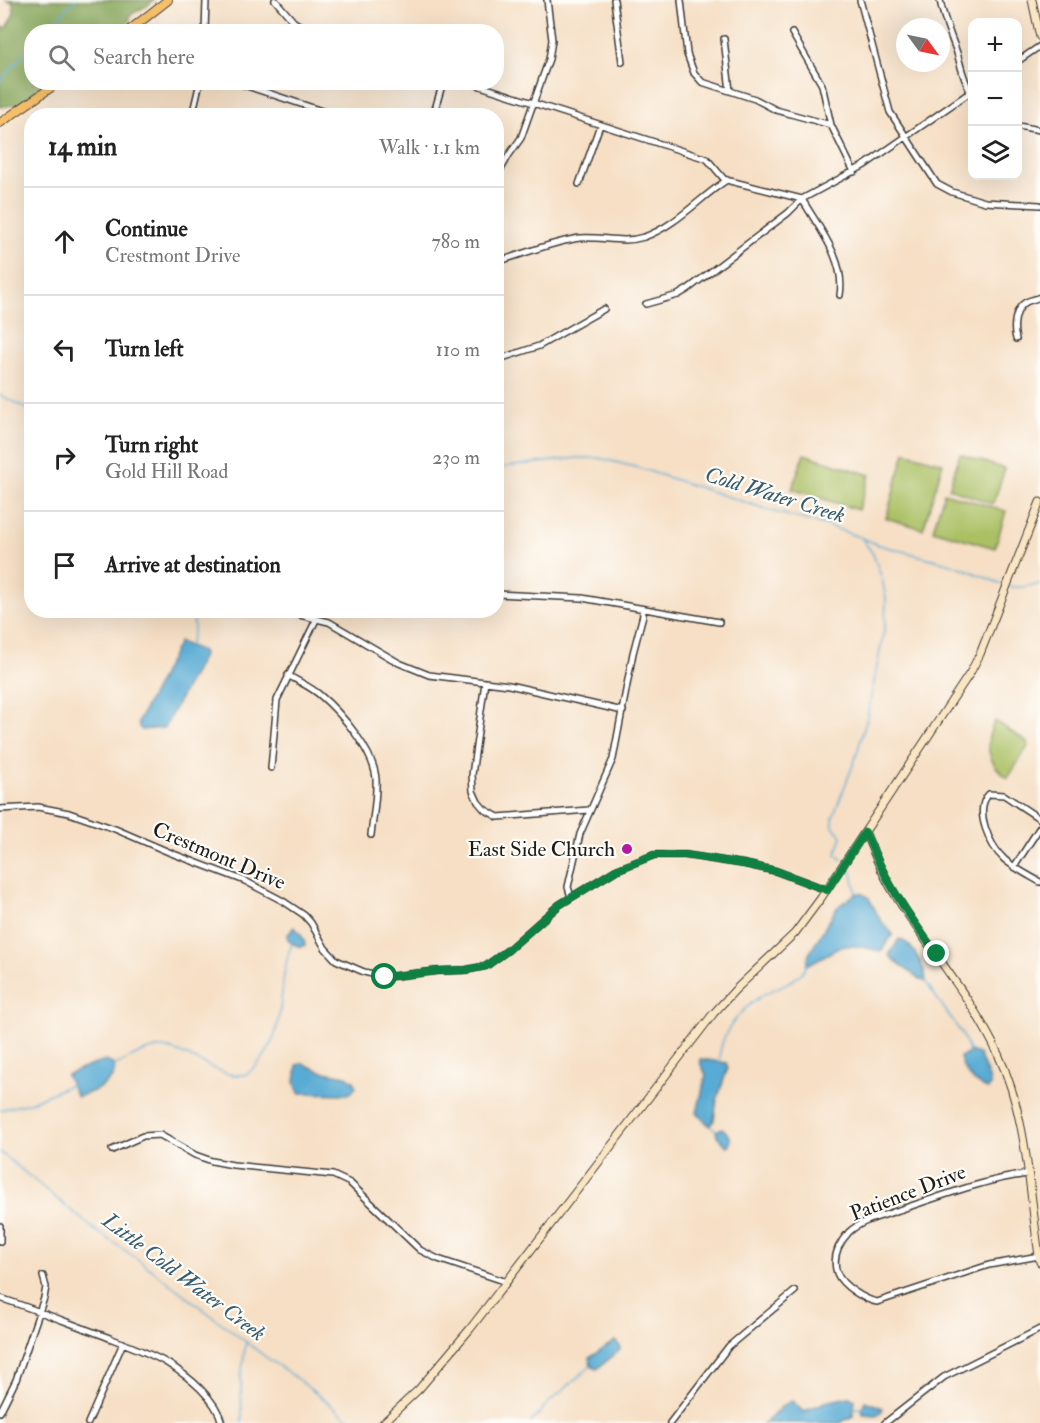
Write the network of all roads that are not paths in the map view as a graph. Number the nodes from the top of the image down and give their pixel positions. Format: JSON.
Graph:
{"nodes":[{"id":1,"x":168,"y":0,"type":"edge"},
{"id":2,"x":206,"y":0,"type":"edge"},
{"id":3,"x":275,"y":0,"type":"edge"},
{"id":4,"x":547,"y":0,"type":"edge"},
{"id":5,"x":614,"y":0,"type":"edge"},
{"id":6,"x":681,"y":0,"type":"edge"},
{"id":7,"x":860,"y":0,"type":"edge"},
{"id":8,"x":940,"y":0,"type":"edge"},
{"id":9,"x":1032,"y":0,"type":"edge"},
{"id":10,"x":137,"y":24,"type":"edge"},
{"id":11,"x":205,"y":24,"type":"edge"},
{"id":12,"x":297,"y":24,"type":"edge"},
{"id":13,"x":792,"y":33,"type":"dead end"},
{"id":14,"x":1040,"y":37,"type":"edge"},
{"id":15,"x":724,"y":39,"type":"dead end"},
{"id":16,"x":1040,"y":46,"type":"edge"},
{"id":17,"x":1022,"y":58,"type":"edge"},
{"id":18,"x":622,"y":62,"type":"dead end"},
{"id":19,"x":968,"y":82,"type":"edge"},
{"id":20,"x":47,"y":90,"type":"edge"},
{"id":21,"x":198,"y":90,"type":"edge"},
{"id":22,"x":258,"y":90,"type":"edge"},
{"id":23,"x":441,"y":90,"type":"edge"},
{"id":24,"x":492,"y":90,"type":"edge"},
{"id":25,"x":730,"y":91,"type":"junction"},
{"id":26,"x":968,"y":96,"type":"edge"},
{"id":27,"x":534,"y":104,"type":"junction"},
{"id":28,"x":194,"y":108,"type":"edge"},
{"id":29,"x":313,"y":108,"type":"edge"},
{"id":30,"x":435,"y":108,"type":"edge"},
{"id":31,"x":0,"y":123,"type":"edge"},
{"id":32,"x":600,"y":125,"type":"junction"},
{"id":33,"x":831,"y":125,"type":"junction"},
{"id":34,"x":1022,"y":127,"type":"edge"},
{"id":35,"x":1040,"y":130,"type":"edge"},
{"id":36,"x":906,"y":137,"type":"junction"},
{"id":37,"x":504,"y":165,"type":"edge"},
{"id":38,"x":854,"y":172,"type":"junction"},
{"id":39,"x":727,"y":180,"type":"junction"},
{"id":40,"x":579,"y":184,"type":"dead end"},
{"id":41,"x":802,"y":199,"type":"junction"},
{"id":42,"x":1040,"y":205,"type":"edge"},
{"id":43,"x":504,"y":259,"type":"edge"},
{"id":44,"x":840,"y":295,"type":"dead end"},
{"id":45,"x":1040,"y":297,"type":"edge"},
{"id":46,"x":646,"y":304,"type":"dead end"},
{"id":47,"x":604,"y":309,"type":"dead end"},
{"id":48,"x":1016,"y":339,"type":"dead end"},
{"id":49,"x":504,"y":357,"type":"edge"},
{"id":50,"x":1040,"y":502,"type":"edge"},
{"id":51,"x":504,"y":594,"type":"edge"},
{"id":52,"x":642,"y":609,"type":"junction"},
{"id":53,"x":313,"y":618,"type":"edge"},
{"id":54,"x":322,"y":618,"type":"edge"},
{"id":55,"x":719,"y":622,"type":"dead end"},
{"id":56,"x":288,"y":675,"type":"junction"},
{"id":57,"x":485,"y":682,"type":"junction"},
{"id":58,"x":622,"y":711,"type":"junction"},
{"id":59,"x":271,"y":768,"type":"dead end"},
{"id":60,"x":0,"y":809,"type":"edge"},
{"id":61,"x":589,"y":810,"type":"junction"},
{"id":62,"x":1040,"y":819,"type":"edge"},
{"id":63,"x":1040,"y":827,"type":"edge"},
{"id":64,"x":865,"y":832,"type":"junction"},
{"id":65,"x":371,"y":835,"type":"dead end"},
{"id":66,"x":1014,"y":867,"type":"junction"},
{"id":67,"x":1040,"y":882,"type":"edge"},
{"id":68,"x":827,"y":890,"type":"junction"},
{"id":69,"x":571,"y":897,"type":"junction"},
{"id":70,"x":112,"y":1150,"type":"dead end"},
{"id":71,"x":1027,"y":1174,"type":"junction"},
{"id":72,"x":0,"y":1226,"type":"edge"},
{"id":73,"x":0,"y":1241,"type":"edge"},
{"id":74,"x":1040,"y":1259,"type":"edge"},
{"id":75,"x":42,"y":1276,"type":"dead end"},
{"id":76,"x":507,"y":1282,"type":"junction"},
{"id":77,"x":795,"y":1291,"type":"dead end"},
{"id":78,"x":0,"y":1298,"type":"edge"},
{"id":79,"x":39,"y":1311,"type":"junction"},
{"id":80,"x":1040,"y":1329,"type":"edge"},
{"id":81,"x":123,"y":1343,"type":"junction"},
{"id":82,"x":0,"y":1409,"type":"edge"},
{"id":83,"x":88,"y":1423,"type":"edge"},
{"id":84,"x":222,"y":1423,"type":"edge"},
{"id":85,"x":383,"y":1423,"type":"edge"},
{"id":86,"x":670,"y":1423,"type":"edge"},
{"id":87,"x":885,"y":1423,"type":"edge"}],
"edges":[{"from":1,"to":10,"type":"main road"},
{"from":2,"to":11,"type":"street"},
{"from":3,"to":12,"type":"street"},
{"from":4,"to":27,"type":"street"},
{"from":5,"to":18,"type":"street"},
{"from":6,"to":25,"type":"street"},
{"from":7,"to":36,"type":"street"},
{"from":8,"to":19,"type":"street"},
{"from":9,"to":14,"type":"main road"},
{"from":13,"to":33,"type":"street"},
{"from":15,"to":25,"type":"street"},
{"from":16,"to":17,"type":"street"},
{"from":20,"to":31,"type":"main road"},
{"from":21,"to":28,"type":"street"},
{"from":22,"to":29,"type":"street"},
{"from":23,"to":30,"type":"street"},
{"from":24,"to":27,"type":"street"},
{"from":25,"to":33,"type":"street"},
{"from":26,"to":36,"type":"street"},
{"from":27,"to":32,"type":"street"},
{"from":27,"to":37,"type":"street"},
{"from":32,"to":39,"type":"street"},
{"from":32,"to":40,"type":"street"},
{"from":33,"to":38,"type":"street"},
{"from":34,"to":35,"type":"street"},
{"from":36,"to":38,"type":"street"},
{"from":36,"to":42,"type":"street"},
{"from":38,"to":41,"type":"street"},
{"from":39,"to":41,"type":"street"},
{"from":39,"to":43,"type":"street"},
{"from":41,"to":44,"type":"street"},
{"from":41,"to":46,"type":"street"},
{"from":45,"to":48,"type":"street"},
{"from":47,"to":49,"type":"street"},
{"from":50,"to":64,"type":"main road"},
{"from":51,"to":52,"type":"street"},
{"from":52,"to":55,"type":"street"},
{"from":52,"to":58,"type":"street"},
{"from":53,"to":56,"type":"street"},
{"from":54,"to":57,"type":"street"},
{"from":56,"to":59,"type":"street"},
{"from":56,"to":65,"type":"street"},
{"from":57,"to":58,"type":"street"},
{"from":57,"to":61,"type":"street"},
{"from":58,"to":61,"type":"street"},
{"from":60,"to":69,"type":"street","name":"Crestmont Drive"},
{"from":61,"to":69,"type":"street"},
{"from":62,"to":66,"type":"street"},
{"from":63,"to":66,"type":"street"},
{"from":64,"to":68,"type":"main road"},
{"from":64,"to":71,"type":"main road"},
{"from":66,"to":67,"type":"street"},
{"from":68,"to":69,"type":"street","name":"Crestmont Drive"},
{"from":68,"to":76,"type":"main road"},
{"from":70,"to":76,"type":"street"},
{"from":71,"to":74,"type":"main road"},
{"from":71,"to":74,"type":"street","name":"Patience Drive"},
{"from":72,"to":73,"type":"street"},
{"from":75,"to":79,"type":"street"},
{"from":76,"to":85,"type":"main road"},
{"from":77,"to":86,"type":"street"},
{"from":78,"to":79,"type":"street"},
{"from":79,"to":81,"type":"street"},
{"from":79,"to":82,"type":"street"},
{"from":80,"to":87,"type":"street"},
{"from":81,"to":83,"type":"street"},
{"from":81,"to":84,"type":"street"}]}
